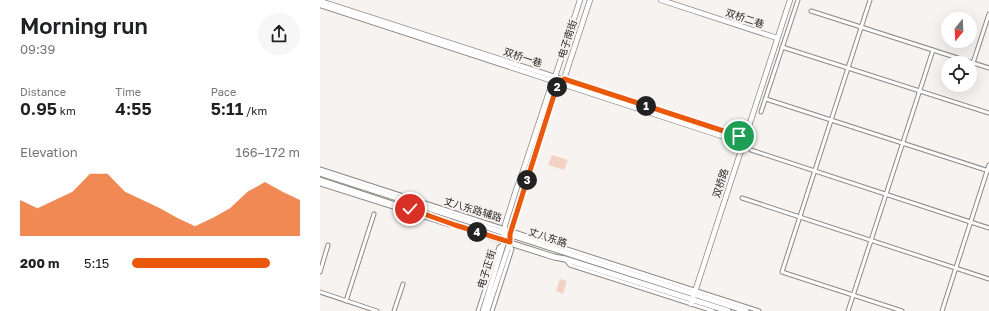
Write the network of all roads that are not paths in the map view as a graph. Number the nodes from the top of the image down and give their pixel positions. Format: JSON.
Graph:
{"nodes":[{"id":1,"x":580,"y":0,"type":"edge"},
{"id":2,"x":590,"y":0,"type":"edge"},
{"id":3,"x":661,"y":0,"type":"edge"},
{"id":4,"x":790,"y":0,"type":"edge"},
{"id":5,"x":798,"y":0,"type":"edge"},
{"id":6,"x":870,"y":0,"type":"edge"},
{"id":7,"x":320,"y":1,"type":"edge"},
{"id":8,"x":320,"y":5,"type":"edge"},
{"id":9,"x":811,"y":11,"type":"dead end"},
{"id":10,"x":989,"y":14,"type":"edge"},
{"id":11,"x":861,"y":28,"type":"junction"},
{"id":12,"x":778,"y":38,"type":"junction"},
{"id":13,"x":782,"y":47,"type":"junction"},
{"id":14,"x":933,"y":50,"type":"junction"},
{"id":15,"x":951,"y":56,"type":"edge"},
{"id":16,"x":975,"y":56,"type":"edge"},
{"id":17,"x":977,"y":64,"type":"edge"},
{"id":18,"x":848,"y":68,"type":"junction"},
{"id":19,"x":989,"y":68,"type":"edge"},
{"id":20,"x":554,"y":78,"type":"junction"},
{"id":21,"x":564,"y":79,"type":"junction"},
{"id":22,"x":559,"y":83,"type":"junction"},
{"id":23,"x":919,"y":91,"type":"junction"},
{"id":24,"x":766,"y":99,"type":"junction"},
{"id":25,"x":762,"y":112,"type":"dead end"},
{"id":26,"x":989,"y":113,"type":"edge"},
{"id":27,"x":831,"y":120,"type":"junction"},
{"id":28,"x":743,"y":140,"type":"junction"},
{"id":29,"x":902,"y":143,"type":"junction"},
{"id":30,"x":751,"y":150,"type":"dead end"},
{"id":31,"x":989,"y":165,"type":"edge"},
{"id":32,"x":320,"y":168,"type":"edge"},
{"id":33,"x":988,"y":171,"type":"edge"},
{"id":34,"x":815,"y":172,"type":"junction"},
{"id":35,"x":320,"y":174,"type":"edge"},
{"id":36,"x":346,"y":179,"type":"junction"},
{"id":37,"x":320,"y":180,"type":"edge"},
{"id":38,"x":320,"y":184,"type":"edge"},
{"id":39,"x":886,"y":194,"type":"junction"},
{"id":40,"x":742,"y":198,"type":"dead end"},
{"id":41,"x":374,"y":214,"type":"dead end"},
{"id":42,"x":800,"y":217,"type":"junction"},
{"id":43,"x":971,"y":222,"type":"junction"},
{"id":44,"x":455,"y":225,"type":"junction"},
{"id":45,"x":989,"y":228,"type":"edge"},
{"id":46,"x":504,"y":230,"type":"junction"},
{"id":47,"x":511,"y":232,"type":"junction"},
{"id":48,"x":871,"y":240,"type":"junction"},
{"id":49,"x":507,"y":243,"type":"junction"},
{"id":50,"x":328,"y":245,"type":"dead end"},
{"id":51,"x":956,"y":268,"type":"junction"},
{"id":52,"x":320,"y":272,"type":"edge"},
{"id":53,"x":989,"y":279,"type":"edge"},
{"id":54,"x":403,"y":284,"type":"dead end"},
{"id":55,"x":320,"y":292,"type":"edge"},
{"id":56,"x":853,"y":295,"type":"junction"},
{"id":57,"x":694,"y":297,"type":"junction"},
{"id":58,"x":346,"y":301,"type":"junction"},
{"id":59,"x":377,"y":311,"type":"edge"},
{"id":60,"x":394,"y":311,"type":"edge"},
{"id":61,"x":478,"y":311,"type":"edge"},
{"id":62,"x":483,"y":311,"type":"edge"},
{"id":63,"x":487,"y":311,"type":"edge"},
{"id":64,"x":492,"y":311,"type":"edge"},
{"id":65,"x":713,"y":311,"type":"edge"},
{"id":66,"x":728,"y":311,"type":"edge"},
{"id":67,"x":746,"y":311,"type":"edge"},
{"id":68,"x":759,"y":311,"type":"edge"},
{"id":69,"x":848,"y":311,"type":"edge"},
{"id":70,"x":902,"y":311,"type":"edge"},
{"id":71,"x":942,"y":311,"type":"edge"}],
"edges":[{"from":1,"to":20,"type":"street","name":"电子南街"},
{"from":2,"to":21,"type":"street","name":"电子南街"},
{"from":3,"to":12,"type":"street","name":"双桥二巷"},
{"from":4,"to":12,"type":"street","name":"双桥路"},
{"from":5,"to":13,"type":"street"},
{"from":6,"to":11,"type":"street"},
{"from":7,"to":20,"type":"street","name":"双桥一巷"},
{"from":8,"to":20,"type":"street","name":"双桥一巷"},
{"from":9,"to":11,"type":"street"},
{"from":10,"to":16,"type":"street"},
{"from":11,"to":14,"type":"street"},
{"from":11,"to":18,"type":"street"},
{"from":12,"to":28,"type":"street","name":"双桥路"},
{"from":13,"to":18,"type":"street"},
{"from":13,"to":24,"type":"street"},
{"from":14,"to":15,"type":"street"},
{"from":14,"to":23,"type":"street"},
{"from":17,"to":19,"type":"street"},
{"from":18,"to":23,"type":"street"},
{"from":18,"to":27,"type":"street"},
{"from":20,"to":21,"type":"street","name":"双桥一巷"},
{"from":20,"to":22,"type":"street","name":"双桥一巷"},
{"from":20,"to":46,"type":"street","name":"电子南街"},
{"from":21,"to":22,"type":"street"},
{"from":21,"to":28,"type":"street","name":"双桥一巷"},
{"from":22,"to":28,"type":"street","name":"双桥一巷"},
{"from":22,"to":47,"type":"street"},
{"from":23,"to":26,"type":"street"},
{"from":23,"to":29,"type":"street"},
{"from":24,"to":25,"type":"street"},
{"from":24,"to":27,"type":"street"},
{"from":27,"to":29,"type":"street"},
{"from":27,"to":34,"type":"street"},
{"from":28,"to":57,"type":"street","name":"双桥路"},
{"from":29,"to":33,"type":"street"},
{"from":29,"to":39,"type":"street"},
{"from":30,"to":34,"type":"street"},
{"from":31,"to":33,"type":"street"},
{"from":32,"to":36,"type":"street"},
{"from":33,"to":43,"type":"street"},
{"from":34,"to":39,"type":"street"},
{"from":34,"to":42,"type":"street"},
{"from":35,"to":36,"type":"main road","name":"丈八东路"},
{"from":36,"to":46,"type":"main road","name":"丈八东路"},
{"from":37,"to":44,"type":"main road","name":"丈八东路"},
{"from":38,"to":44,"type":"street","name":"丈八东路辅路"},
{"from":39,"to":43,"type":"street"},
{"from":39,"to":48,"type":"street"},
{"from":40,"to":42,"type":"street"},
{"from":41,"to":58,"type":"street"},
{"from":42,"to":48,"type":"street"},
{"from":42,"to":56,"type":"street"},
{"from":43,"to":45,"type":"street"},
{"from":43,"to":51,"type":"street"},
{"from":44,"to":49,"type":"main road","name":"丈八东路"},
{"from":46,"to":47,"type":"main road","name":"丈八东路"},
{"from":46,"to":49,"type":"street","name":"电子正街"},
{"from":47,"to":49,"type":"street"},
{"from":47,"to":57,"type":"main road","name":"丈八东路"},
{"from":48,"to":51,"type":"street"},
{"from":48,"to":56,"type":"street"},
{"from":49,"to":57,"type":"main road","name":"丈八东路"},
{"from":49,"to":61,"type":"street"},
{"from":49,"to":62,"type":"street","name":"电子正街"},
{"from":49,"to":63,"type":"street","name":"电子正街"},
{"from":49,"to":64,"type":"street"},
{"from":50,"to":52,"type":"street"},
{"from":51,"to":53,"type":"street"},
{"from":51,"to":71,"type":"street"},
{"from":54,"to":60,"type":"street"},
{"from":55,"to":58,"type":"street"},
{"from":56,"to":69,"type":"street"},
{"from":56,"to":70,"type":"street"},
{"from":57,"to":65,"type":"street"},
{"from":57,"to":66,"type":"main road","name":"丈八东路"},
{"from":57,"to":67,"type":"main road","name":"丈八东路"},
{"from":57,"to":68,"type":"street"},
{"from":58,"to":59,"type":"street"}]}
